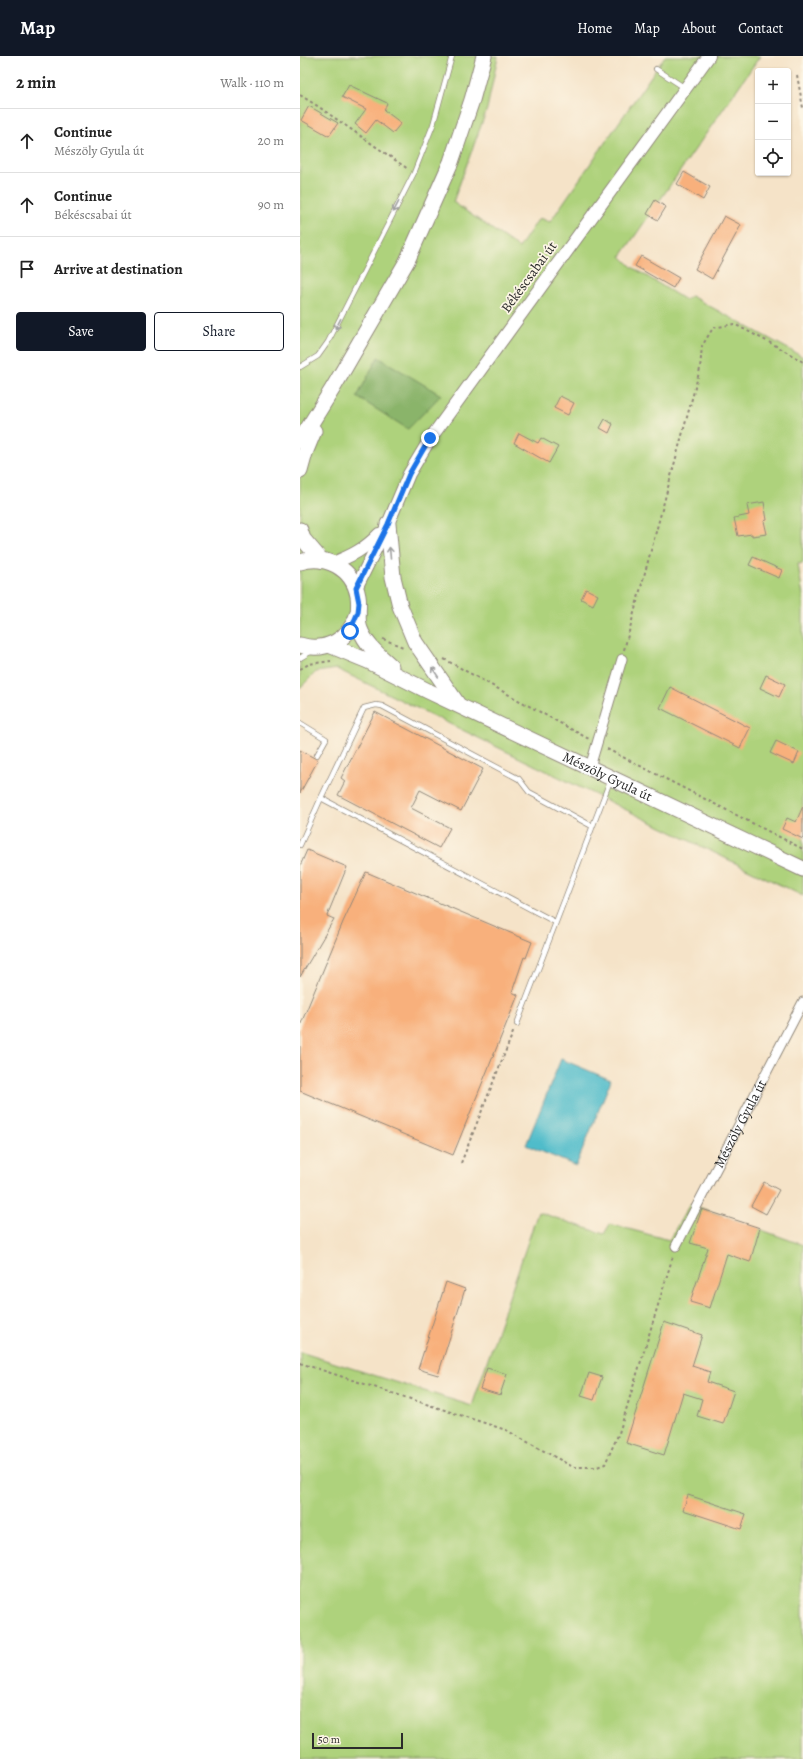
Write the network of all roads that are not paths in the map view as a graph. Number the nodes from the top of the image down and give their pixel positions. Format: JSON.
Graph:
{"nodes":[{"id":1,"x":452,"y":56,"type":"edge"},
{"id":2,"x":484,"y":56,"type":"edge"},
{"id":3,"x":709,"y":56,"type":"edge"},
{"id":4,"x":656,"y":69,"type":"dead end"},
{"id":5,"x":686,"y":89,"type":"junction"},
{"id":6,"x":300,"y":367,"type":"edge"},
{"id":7,"x":333,"y":388,"type":"junction"},
{"id":8,"x":300,"y":442,"type":"edge"},
{"id":9,"x":300,"y":471,"type":"edge"},
{"id":10,"x":388,"y":524,"type":"junction"},
{"id":11,"x":300,"y":530,"type":"edge"},
{"id":12,"x":327,"y":561,"type":"junction"},
{"id":13,"x":300,"y":562,"type":"edge"},
{"id":14,"x":356,"y":588,"type":"junction"},
{"id":15,"x":358,"y":612,"type":"junction"},
{"id":16,"x":300,"y":645,"type":"edge"},
{"id":17,"x":324,"y":647,"type":"junction"},
{"id":18,"x":300,"y":658,"type":"edge"},
{"id":19,"x":622,"y":659,"type":"road end"},
{"id":20,"x":412,"y":683,"type":"junction"},
{"id":21,"x":458,"y":704,"type":"junction"},
{"id":22,"x":300,"y":723,"type":"edge"},
{"id":23,"x":317,"y":755,"type":"dead end"},
{"id":24,"x":590,"y":767,"type":"junction"},
{"id":25,"x":611,"y":778,"type":"junction"},
{"id":26,"x":320,"y":798,"type":"junction"},
{"id":27,"x":592,"y":826,"type":"junction"},
{"id":28,"x":300,"y":846,"type":"edge"},
{"id":29,"x":803,"y":869,"type":"edge"},
{"id":30,"x":554,"y":922,"type":"junction"},
{"id":31,"x":803,"y":1002,"type":"edge"},
{"id":32,"x":517,"y":1024,"type":"road end"},
{"id":33,"x":676,"y":1246,"type":"road end"}],
"edges":[{"from":1,"to":6,"type":"lane","one_way":true},
{"from":2,"to":7,"type":"main road"},
{"from":3,"to":5,"type":"street","name":"Békéscsabai út"},
{"from":4,"to":5,"type":"lane"},
{"from":5,"to":10,"type":"street","name":"Békéscsabai út"},
{"from":7,"to":8,"type":"main road"},
{"from":7,"to":9,"type":"main road"},
{"from":10,"to":12,"type":"street","name":"Békéscsabai út"},
{"from":10,"to":14,"type":"street","name":"Békéscsabai út"},
{"from":21,"to":10,"type":"main road","one_way":true},
{"from":11,"to":12,"type":"main road","name":"Mészöly Gyula út"},
{"from":12,"to":13,"type":"main road"},
{"from":12,"to":14,"type":"main road","name":"Mészöly Gyula út"},
{"from":14,"to":15,"type":"main road","name":"Mészöly Gyula út"},
{"from":15,"to":17,"type":"main road","name":"Mészöly Gyula út"},
{"from":15,"to":20,"type":"main road","name":"Mészöly Gyula út"},
{"from":16,"to":17,"type":"main road","name":"Mészöly Gyula út"},
{"from":17,"to":18,"type":"lane"},
{"from":17,"to":20,"type":"main road","name":"Mészöly Gyula út"},
{"from":19,"to":24,"type":"street"},
{"from":20,"to":21,"type":"main road","name":"Mészöly Gyula út"},
{"from":21,"to":24,"type":"main road","name":"Mészöly Gyula út"},
{"from":22,"to":23,"type":"lane"},
{"from":24,"to":25,"type":"main road","name":"Mészöly Gyula út"},
{"from":25,"to":27,"type":"lane"},
{"from":25,"to":29,"type":"main road","name":"Mészöly Gyula út"},
{"from":26,"to":27,"type":"lane"},
{"from":26,"to":28,"type":"lane"},
{"from":26,"to":30,"type":"lane"},
{"from":27,"to":30,"type":"lane"},
{"from":30,"to":32,"type":"lane"},
{"from":31,"to":33,"type":"street","name":"Mészöly Gyula út"}]}
